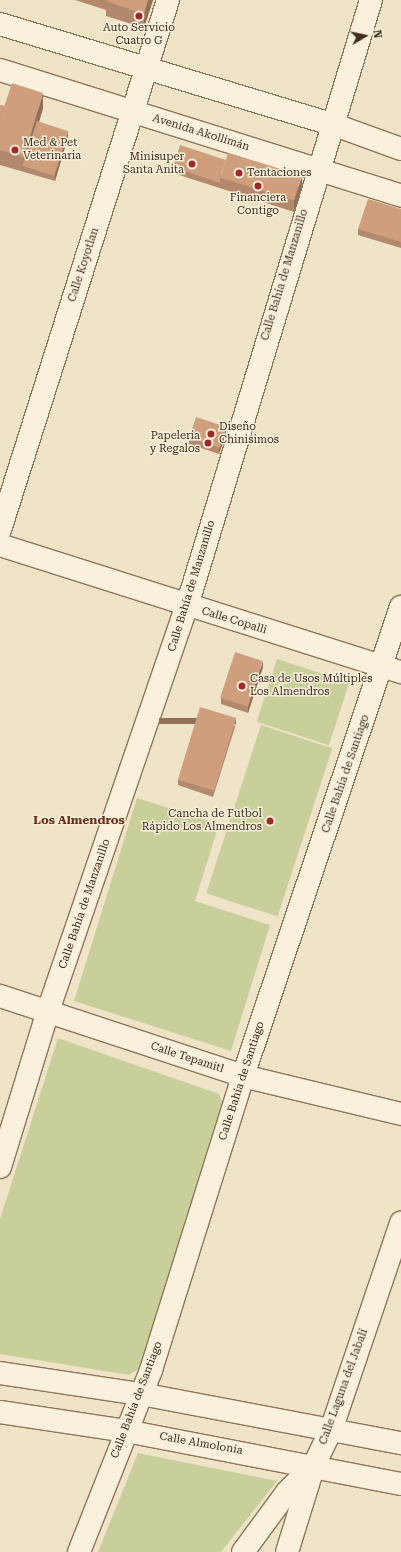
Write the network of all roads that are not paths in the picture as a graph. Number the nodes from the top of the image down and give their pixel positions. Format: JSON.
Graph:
{"nodes":[{"id":1,"x":168,"y":0,"type":"edge"},
{"id":2,"x":371,"y":0,"type":"edge"},
{"id":3,"x":0,"y":24,"type":"edge"},
{"id":4,"x":0,"y":70,"type":"edge"},
{"id":5,"x":146,"y":70,"type":"junction"},
{"id":6,"x":132,"y":112,"type":"junction"},
{"id":7,"x":332,"y":124,"type":"junction"},
{"id":8,"x":401,"y":149,"type":"edge"},
{"id":9,"x":317,"y":168,"type":"junction"},
{"id":10,"x":401,"y":196,"type":"edge"},
{"id":11,"x":0,"y":530,"type":"edge"},
{"id":12,"x":0,"y":545,"type":"edge"},
{"id":13,"x":187,"y":606,"type":"junction"},
{"id":14,"x":401,"y":607,"type":"edge"},
{"id":15,"x":392,"y":669,"type":"edge"},
{"id":16,"x":0,"y":996,"type":"edge"},
{"id":17,"x":48,"y":1011,"type":"junction"},
{"id":18,"x":243,"y":1076,"type":"junction"},
{"id":19,"x":401,"y":1114,"type":"edge"},
{"id":20,"x":0,"y":1167,"type":"edge"},
{"id":21,"x":401,"y":1223,"type":"edge"},
{"id":22,"x":0,"y":1373,"type":"edge"},
{"id":23,"x":141,"y":1394,"type":"junction"},
{"id":24,"x":0,"y":1412,"type":"edge"},
{"id":25,"x":331,"y":1430,"type":"junction"},
{"id":26,"x":126,"y":1431,"type":"junction"},
{"id":27,"x":401,"y":1443,"type":"edge"},
{"id":28,"x":314,"y":1465,"type":"junction"},
{"id":29,"x":401,"y":1484,"type":"edge"},
{"id":30,"x":79,"y":1552,"type":"edge"},
{"id":31,"x":243,"y":1552,"type":"edge"},
{"id":32,"x":287,"y":1552,"type":"edge"}],
"edges":[{"from":1,"to":5,"type":"street","name":"Calle Koyotlan"},
{"from":2,"to":7,"type":"street","name":"Calle Bahía de Manzanillo"},
{"from":3,"to":5,"type":"street"},
{"from":4,"to":6,"type":"street","name":"Avenida Akollimán"},
{"from":5,"to":6,"type":"street","name":"Calle Koyotlan"},
{"from":5,"to":7,"type":"street"},
{"from":6,"to":9,"type":"street","name":"Avenida Akollimán"},
{"from":6,"to":11,"type":"street","name":"Calle Koyotlan"},
{"from":7,"to":8,"type":"street"},
{"from":7,"to":9,"type":"street","name":"Calle Bahía de Manzanillo"},
{"from":9,"to":10,"type":"street","name":"Avenida Akollimán"},
{"from":9,"to":13,"type":"street","name":"Calle Bahía de Manzanillo"},
{"from":12,"to":13,"type":"street","name":"Calle Copalli"},
{"from":13,"to":15,"type":"street","name":"Calle Copalli"},
{"from":13,"to":17,"type":"street","name":"Calle Bahía de Manzanillo"},
{"from":14,"to":15,"type":"street","name":"Calle Bahía de Santiago"},
{"from":15,"to":18,"type":"street","name":"Calle Bahía de Santiago"},
{"from":16,"to":17,"type":"street","name":"Calle Tepamitl"},
{"from":17,"to":18,"type":"street","name":"Calle Tepamitl"},
{"from":17,"to":20,"type":"street","name":"Calle Bahía de Manzanillo"},
{"from":18,"to":19,"type":"street","name":"Calle Tepamitl"},
{"from":18,"to":23,"type":"street","name":"Calle Bahía de Santiago"},
{"from":21,"to":25,"type":"street","name":"Calle Laguna del Jabalí"},
{"from":22,"to":23,"type":"street"},
{"from":23,"to":25,"type":"street"},
{"from":23,"to":26,"type":"street","name":"Calle Bahía de Santiago"},
{"from":24,"to":26,"type":"street","name":"Calle Almolonia"},
{"from":25,"to":27,"type":"street"},
{"from":25,"to":28,"type":"street","name":"Calle Laguna del Jabalí"},
{"from":26,"to":28,"type":"street","name":"Calle Almolonia"},
{"from":26,"to":30,"type":"street","name":"Calle Bahía de Santiago"},
{"from":28,"to":29,"type":"street","name":"Calle Almolonia"},
{"from":28,"to":31,"type":"street"},
{"from":28,"to":32,"type":"street","name":"Calle Laguna del Jabalí"}]}
